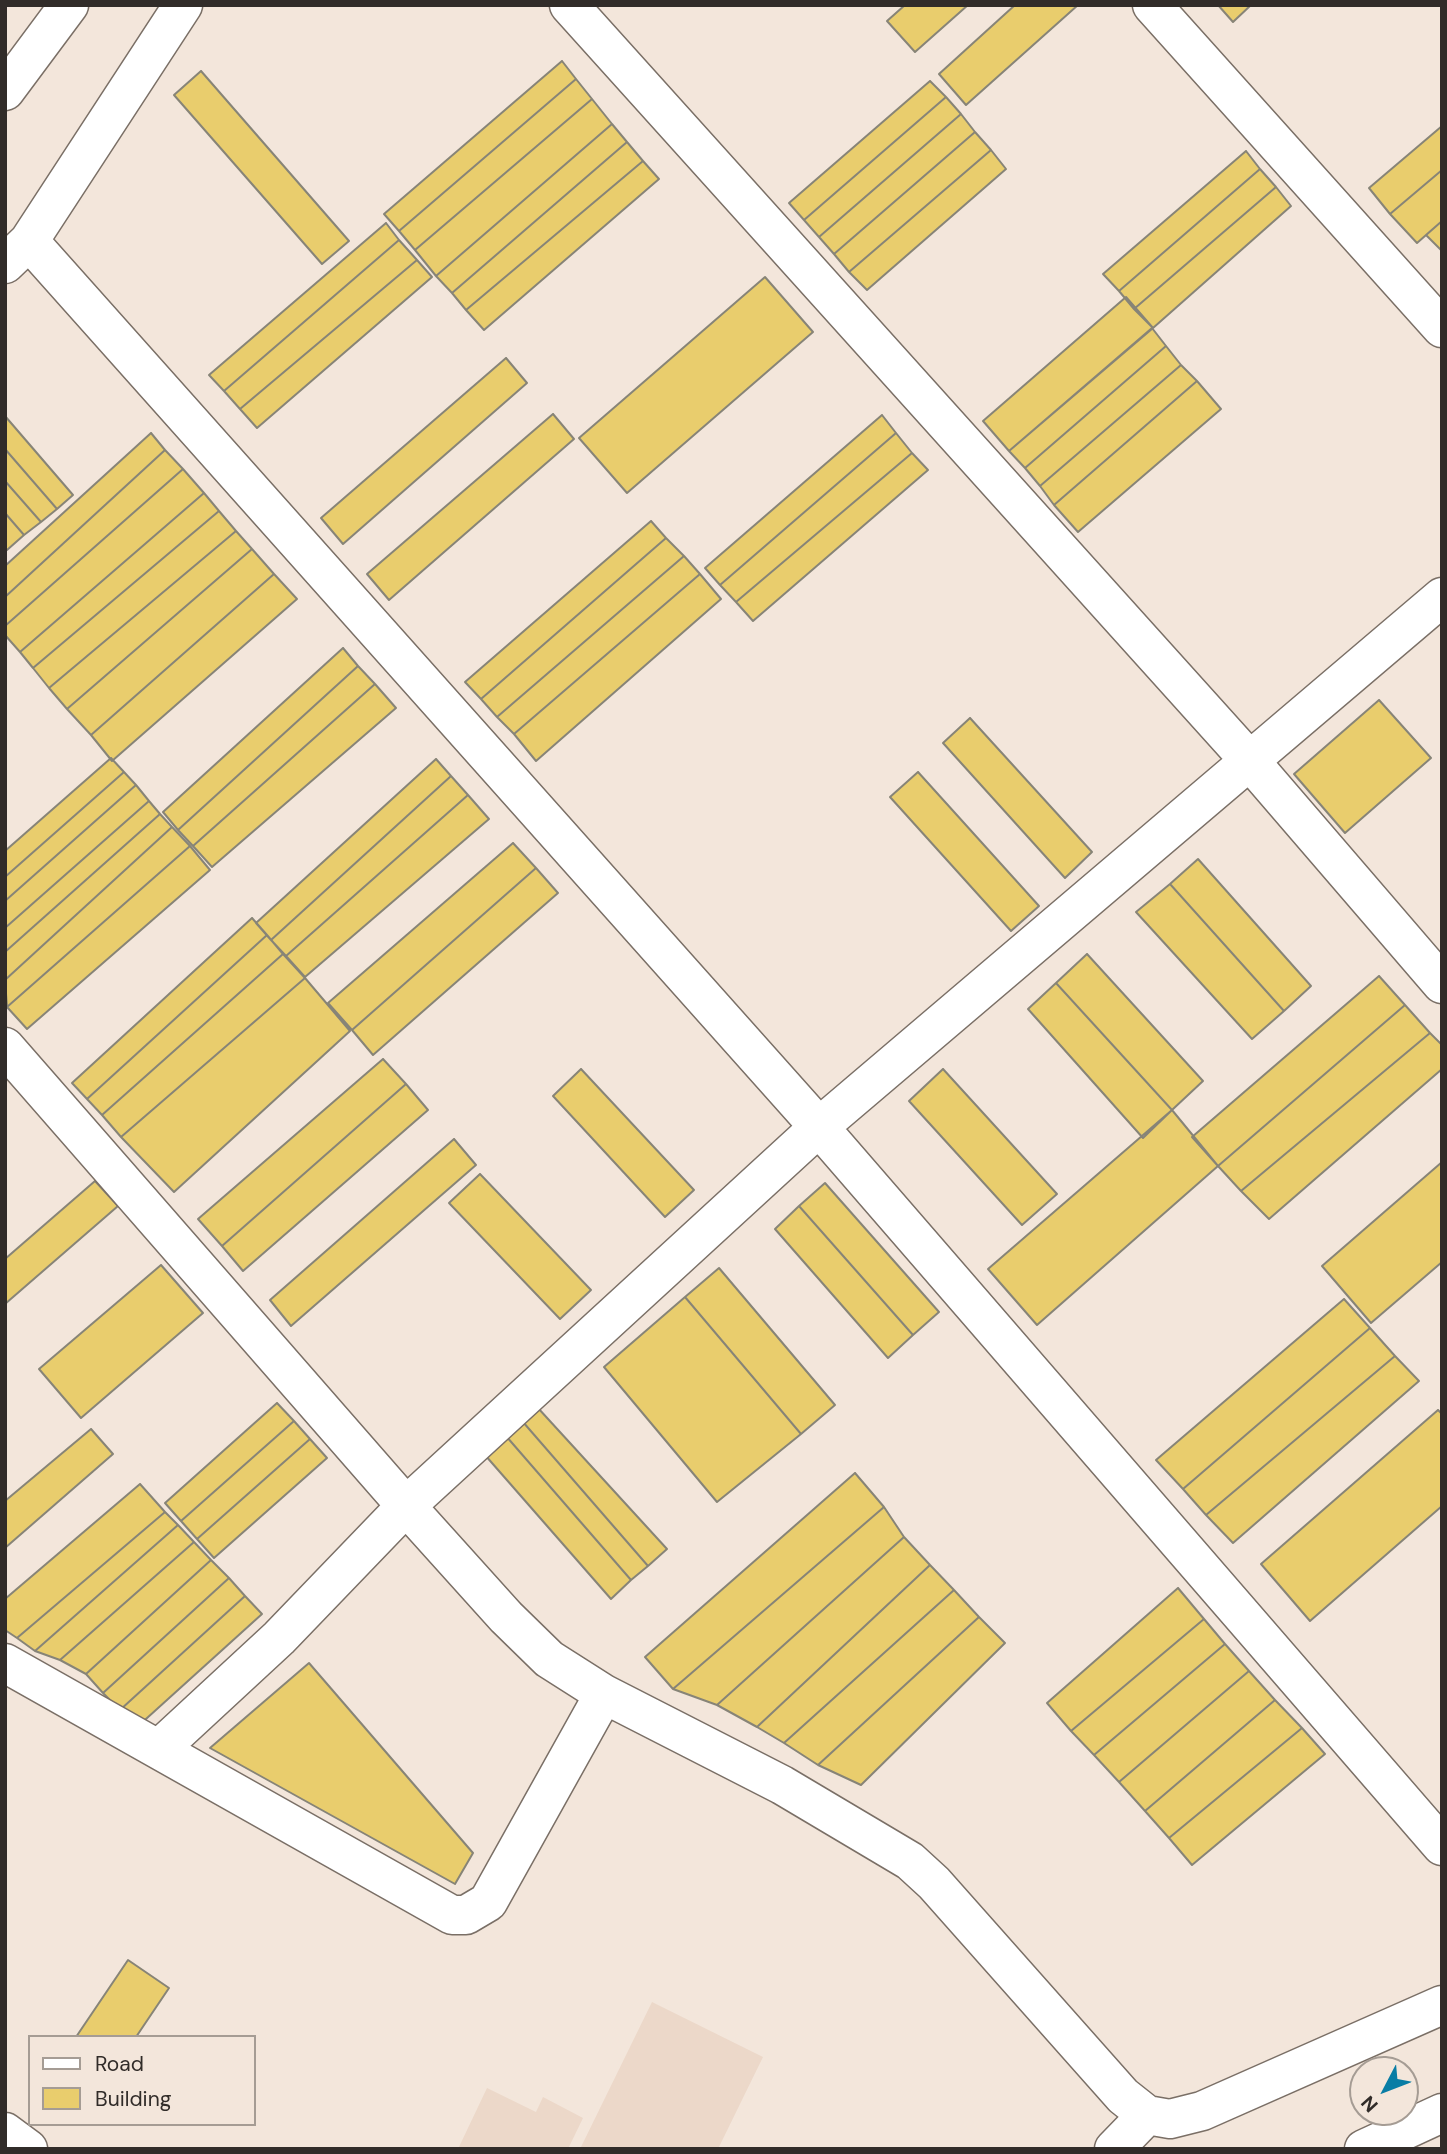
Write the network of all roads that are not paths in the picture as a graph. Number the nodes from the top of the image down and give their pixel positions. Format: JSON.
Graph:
{"nodes":[{"id":1,"x":69,"y":5,"type":"edge"},
{"id":2,"x":183,"y":5,"type":"edge"},
{"id":3,"x":569,"y":5,"type":"edge"},
{"id":4,"x":1152,"y":5,"type":"edge"},
{"id":5,"x":5,"y":91,"type":"edge"},
{"id":6,"x":17,"y":253,"type":"edge"},
{"id":7,"x":1442,"y":328,"type":"edge"},
{"id":8,"x":1442,"y":597,"type":"edge"},
{"id":9,"x":1250,"y":761,"type":"junction"},
{"id":10,"x":1442,"y":984,"type":"edge"},
{"id":11,"x":5,"y":1046,"type":"edge"},
{"id":12,"x":819,"y":1127,"type":"junction"},
{"id":13,"x":406,"y":1506,"type":"junction"},
{"id":14,"x":5,"y":1663,"type":"edge"},
{"id":15,"x":604,"y":1694,"type":"junction"},
{"id":16,"x":159,"y":1749,"type":"junction"},
{"id":17,"x":1442,"y":1846,"type":"edge"},
{"id":18,"x":1442,"y":2005,"type":"edge"},
{"id":19,"x":1442,"y":2113,"type":"edge"},
{"id":20,"x":1147,"y":2115,"type":"junction"},
{"id":21,"x":5,"y":2132,"type":"edge"},
{"id":22,"x":28,"y":2149,"type":"edge"},
{"id":23,"x":1114,"y":2149,"type":"edge"},
{"id":24,"x":1364,"y":2149,"type":"edge"}],
"edges":[{"from":1,"to":5,"type":"street"},
{"from":2,"to":6,"type":"street"},
{"from":3,"to":9,"type":"street"},
{"from":4,"to":7,"type":"street"},
{"from":6,"to":12,"type":"street"},
{"from":8,"to":9,"type":"street"},
{"from":9,"to":10,"type":"street"},
{"from":9,"to":12,"type":"street"},
{"from":11,"to":13,"type":"street"},
{"from":12,"to":13,"type":"street"},
{"from":12,"to":17,"type":"street"},
{"from":13,"to":15,"type":"street"},
{"from":13,"to":16,"type":"street"},
{"from":14,"to":16,"type":"street"},
{"from":15,"to":16,"type":"street"},
{"from":15,"to":20,"type":"street"},
{"from":18,"to":20,"type":"street"},
{"from":19,"to":24,"type":"street"},
{"from":20,"to":23,"type":"street"},
{"from":21,"to":22,"type":"street"}]}
